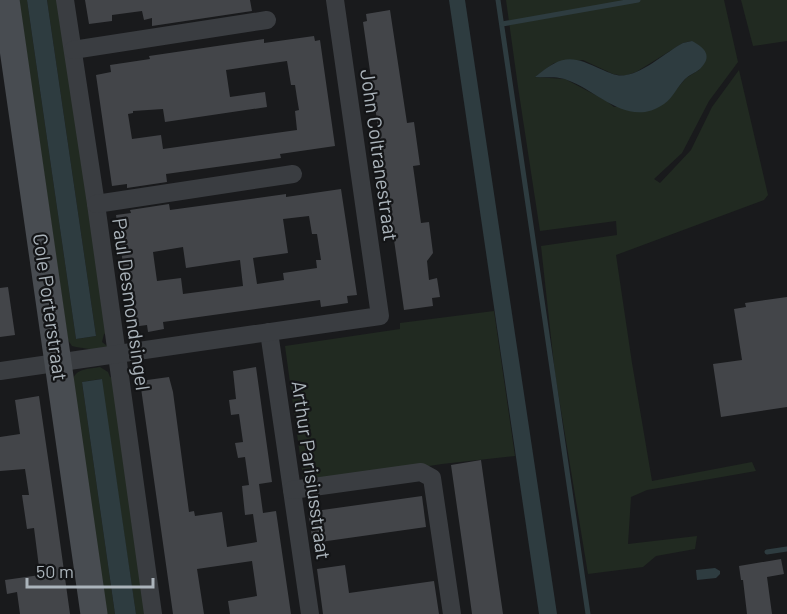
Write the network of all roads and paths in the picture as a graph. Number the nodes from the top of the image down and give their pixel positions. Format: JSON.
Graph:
{"nodes":[{"id":1,"x":6,"y":0,"type":"edge"},
{"id":2,"x":65,"y":0,"type":"edge"},
{"id":3,"x":335,"y":0,"type":"edge"},
{"id":4,"x":267,"y":20,"type":"dead end"},
{"id":5,"x":73,"y":50,"type":"junction"},
{"id":6,"x":292,"y":174,"type":"dead end"},
{"id":7,"x":96,"y":204,"type":"junction"},
{"id":8,"x":269,"y":332,"type":"junction"},
{"id":9,"x":116,"y":353,"type":"junction"},
{"id":10,"x":59,"y":362,"type":"junction"},
{"id":11,"x":0,"y":371,"type":"edge"},
{"id":12,"x":292,"y":490,"type":"junction"},
{"id":13,"x":94,"y":614,"type":"edge"},
{"id":14,"x":153,"y":614,"type":"edge"},
{"id":15,"x":309,"y":614,"type":"edge"},
{"id":16,"x":452,"y":614,"type":"edge"}],
"edges":[{"from":1,"to":10,"type":"street","name":"Cole Porterstraat"},
{"from":2,"to":5,"type":"street","name":"Paul Desmondsingel"},
{"from":3,"to":8,"type":"street","name":"John Coltranestraat"},
{"from":4,"to":5,"type":"street"},
{"from":5,"to":7,"type":"street","name":"Paul Desmondsingel"},
{"from":6,"to":7,"type":"street"},
{"from":7,"to":9,"type":"street","name":"Paul Desmondsingel"},
{"from":8,"to":9,"type":"street"},
{"from":8,"to":12,"type":"street","name":"Arthur Parisiusstraat"},
{"from":9,"to":10,"type":"street"},
{"from":9,"to":14,"type":"street","name":"Paul Desmondsingel"},
{"from":10,"to":11,"type":"street"},
{"from":10,"to":13,"type":"street","name":"Cole Porterstraat"},
{"from":12,"to":15,"type":"street","name":"Arthur Parisiusstraat"},
{"from":12,"to":16,"type":"street"}]}
